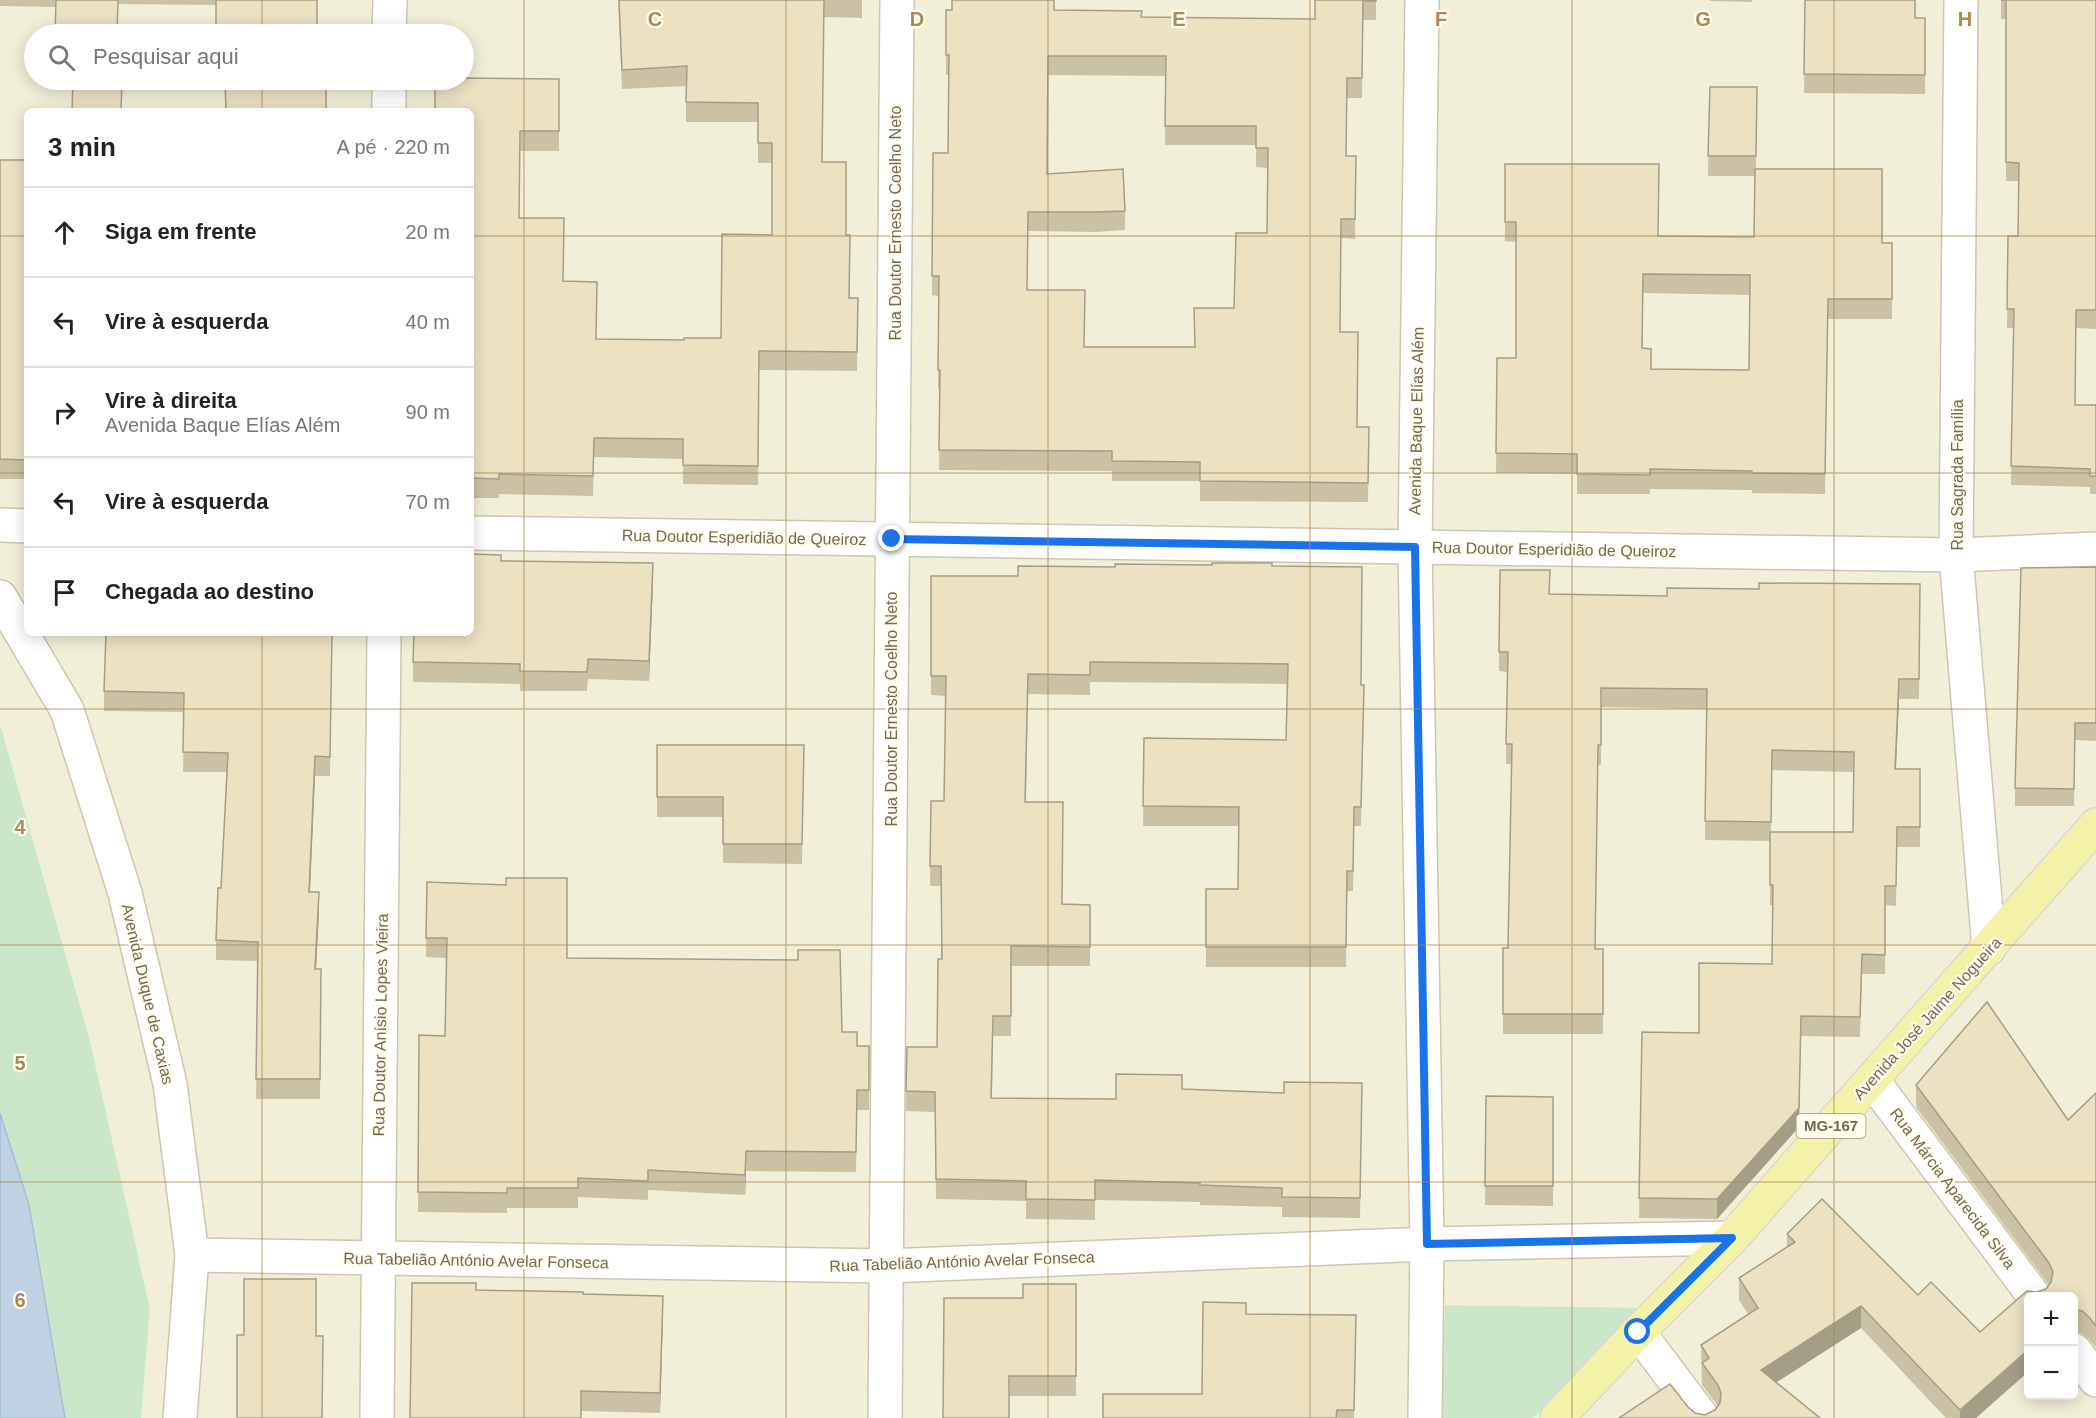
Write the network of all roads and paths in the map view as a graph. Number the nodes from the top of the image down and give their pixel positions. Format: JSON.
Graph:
{"nodes":[{"id":1,"x":390,"y":0,"type":"edge"},
{"id":2,"x":897,"y":0,"type":"edge"},
{"id":3,"x":1422,"y":0,"type":"edge"},
{"id":4,"x":1961,"y":0,"type":"edge"},
{"id":5,"x":389,"y":24,"type":"edge"},
{"id":6,"x":389,"y":90,"type":"edge"},
{"id":7,"x":389,"y":108,"type":"edge"},
{"id":8,"x":0,"y":525,"type":"edge"},
{"id":9,"x":24,"y":526,"type":"edge"},
{"id":10,"x":474,"y":533,"type":"edge"},
{"id":11,"x":892,"y":539,"type":"junction"},
{"id":12,"x":1415,"y":547,"type":"junction"},
{"id":13,"x":2096,"y":549,"type":"edge"},
{"id":14,"x":1956,"y":555,"type":"junction"},
{"id":15,"x":0,"y":597,"type":"edge"},
{"id":16,"x":384,"y":636,"type":"edge"},
{"id":17,"x":2096,"y":825,"type":"edge"},
{"id":18,"x":1989,"y":948,"type":"junction"},
{"id":19,"x":1872,"y":1080,"type":"junction"},
{"id":20,"x":1732,"y":1238,"type":"junction"},
{"id":21,"x":1427,"y":1244,"type":"junction"},
{"id":22,"x":192,"y":1255,"type":"junction"},
{"id":23,"x":377,"y":1259,"type":"junction"},
{"id":24,"x":886,"y":1266,"type":"junction"},
{"id":25,"x":2031,"y":1292,"type":"edge"},
{"id":26,"x":1638,"y":1332,"type":"junction"},
{"id":27,"x":2078,"y":1357,"type":"edge"},
{"id":28,"x":2096,"y":1380,"type":"edge"},
{"id":29,"x":180,"y":1418,"type":"edge"},
{"id":30,"x":376,"y":1418,"type":"edge"},
{"id":31,"x":885,"y":1418,"type":"edge"},
{"id":32,"x":1425,"y":1418,"type":"edge"},
{"id":33,"x":1557,"y":1418,"type":"edge"},
{"id":34,"x":1703,"y":1418,"type":"edge"}],
"edges":[{"from":1,"to":5,"type":"street"},
{"from":2,"to":11,"type":"street","name":"Rua Doutor Ernesto Coelho Neto"},
{"from":3,"to":12,"type":"street","name":"Avenida Baque Elías Além"},
{"from":4,"to":14,"type":"street","name":"Rua Sagrada Família"},
{"from":6,"to":7,"type":"street"},
{"from":8,"to":9,"type":"street"},
{"from":10,"to":11,"type":"street","name":"Rua Doutor Esperidião de Queiroz"},
{"from":11,"to":12,"type":"street","name":"Rua Doutor Esperidião de Queiroz"},
{"from":11,"to":24,"type":"street","name":"Rua Doutor Ernesto Coelho Neto"},
{"from":12,"to":14,"type":"street","name":"Rua Doutor Esperidião de Queiroz"},
{"from":12,"to":21,"type":"street","name":"Avenida Baque Elías Além"},
{"from":13,"to":14,"type":"street","name":"Rua Doutor Esperidião de Queiroz"},
{"from":14,"to":18,"type":"street","name":"Rua Sagrada Família"},
{"from":15,"to":22,"type":"street","name":"Avenida Duque de Caxias"},
{"from":16,"to":23,"type":"street","name":"Rua Doutor Anísio Lopes Vieira"},
{"from":17,"to":18,"type":"main road","name":"Avenida José Jaime Nogueira","number":"MG-167"},
{"from":18,"to":19,"type":"main road","name":"Avenida José Jaime Nogueira","number":"MG-167"},
{"from":19,"to":20,"type":"main road","name":"Avenida José Jaime Nogueira","number":"MG-167"},
{"from":19,"to":25,"type":"street","name":"Rua Márcia Aparecida Silva"},
{"from":20,"to":21,"type":"street","name":"Rua Tabelião António Avelar Fonseca"},
{"from":20,"to":26,"type":"main road","name":"Avenida José Jaime Nogueira","number":"MG-167"},
{"from":21,"to":24,"type":"street","name":"Rua Tabelião António Avelar Fonseca"},
{"from":21,"to":32,"type":"street","name":"Avenida Baque Elías Além"},
{"from":22,"to":23,"type":"street","name":"Rua Tabelião António Avelar Fonseca"},
{"from":22,"to":29,"type":"street","name":"Avenida Duque de Caxias"},
{"from":23,"to":24,"type":"street","name":"Rua Tabelião António Avelar Fonseca"},
{"from":23,"to":30,"type":"street","name":"Rua Doutor Anísio Lopes Vieira"},
{"from":24,"to":31,"type":"street","name":"Rua Doutor Ernesto Coelho Neto"},
{"from":26,"to":33,"type":"main road","name":"Avenida José Jaime Nogueira","number":"MG-167"},
{"from":26,"to":34,"type":"street"},
{"from":27,"to":28,"type":"street"}]}
